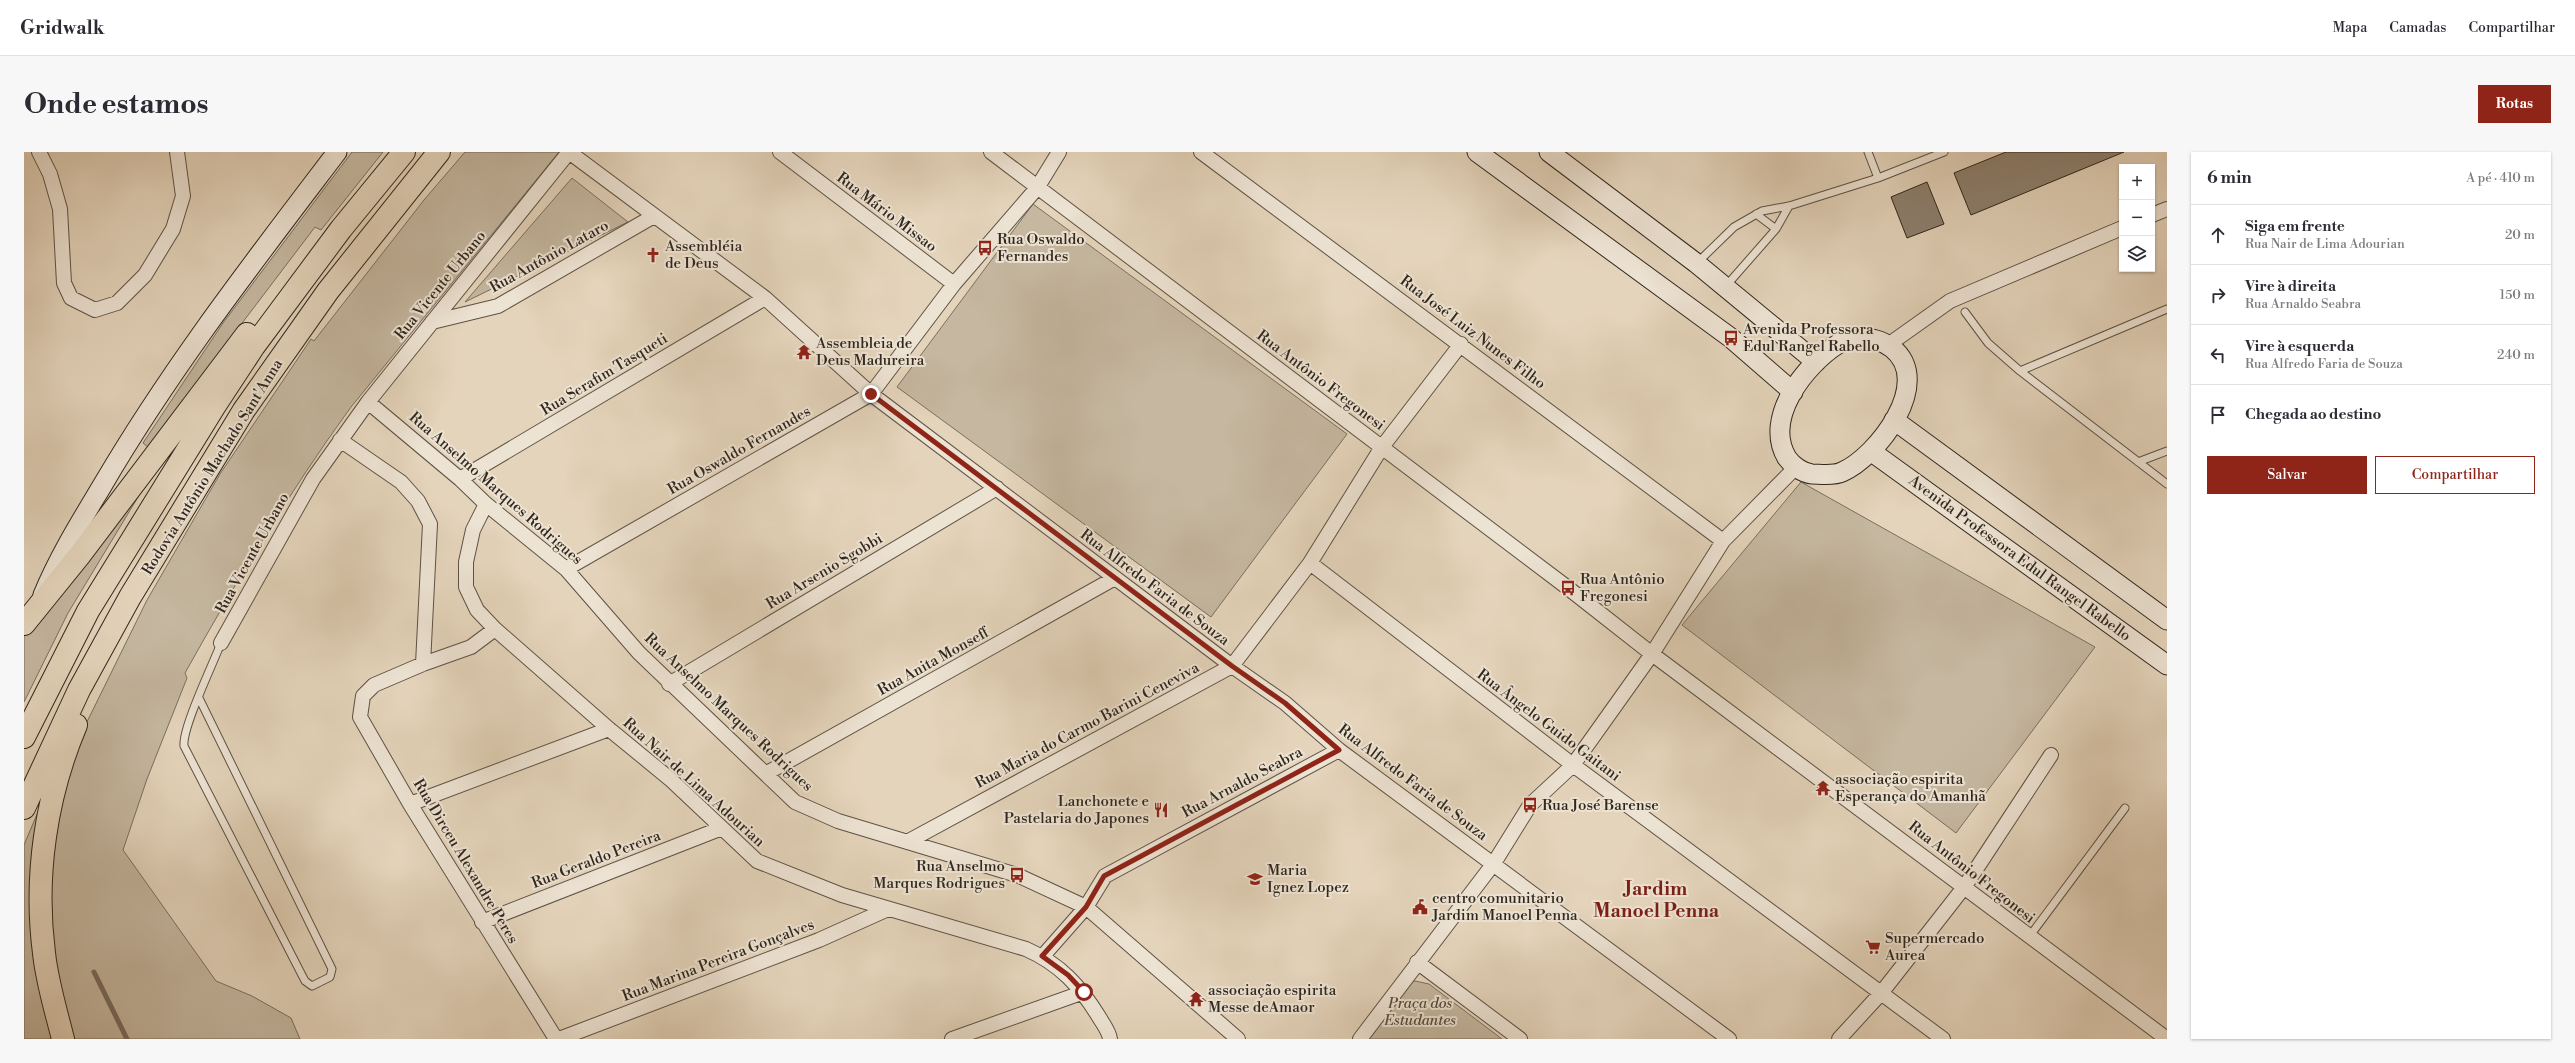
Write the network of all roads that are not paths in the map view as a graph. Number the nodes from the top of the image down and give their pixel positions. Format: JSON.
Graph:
{"nodes":[{"id":1,"x":39,"y":152,"type":"edge"},
{"id":2,"x":177,"y":152,"type":"edge"},
{"id":3,"x":337,"y":152,"type":"edge"},
{"id":4,"x":404,"y":152,"type":"edge"},
{"id":5,"x":439,"y":152,"type":"edge"},
{"id":6,"x":453,"y":152,"type":"edge"},
{"id":7,"x":569,"y":152,"type":"edge"},
{"id":8,"x":780,"y":152,"type":"edge"},
{"id":9,"x":991,"y":152,"type":"edge"},
{"id":10,"x":1059,"y":152,"type":"edge"},
{"id":11,"x":1201,"y":152,"type":"edge"},
{"id":12,"x":1477,"y":152,"type":"edge"},
{"id":13,"x":1549,"y":152,"type":"edge"},
{"id":14,"x":1868,"y":152,"type":"edge"},
{"id":15,"x":1944,"y":152,"type":"edge"},
{"id":16,"x":1878,"y":178,"type":"junction"},
{"id":17,"x":1037,"y":188,"type":"junction"},
{"id":18,"x":1789,"y":206,"type":"junction"},
{"id":19,"x":2167,"y":209,"type":"edge"},
{"id":20,"x":1756,"y":214,"type":"junction"},
{"id":21,"x":2155,"y":214,"type":"edge"},
{"id":22,"x":654,"y":216,"type":"junction"},
{"id":23,"x":341,"y":229,"type":"junction"},
{"id":24,"x":1776,"y":229,"type":"junction"},
{"id":25,"x":2119,"y":229,"type":"edge"},
{"id":26,"x":372,"y":234,"type":"junction"},
{"id":27,"x":1696,"y":264,"type":"junction"},
{"id":28,"x":954,"y":284,"type":"junction"},
{"id":29,"x":1725,"y":288,"type":"junction"},
{"id":30,"x":764,"y":298,"type":"junction"},
{"id":31,"x":2167,"y":309,"type":"edge"},
{"id":32,"x":1965,"y":312,"type":"dead end"},
{"id":33,"x":432,"y":322,"type":"junction"},
{"id":34,"x":1461,"y":344,"type":"junction"},
{"id":35,"x":1888,"y":345,"type":"junction"},
{"id":36,"x":1816,"y":362,"type":"junction"},
{"id":37,"x":2020,"y":371,"type":"junction"},
{"id":38,"x":1793,"y":392,"type":"junction"},
{"id":39,"x":871,"y":394,"type":"junction"},
{"id":40,"x":368,"y":402,"type":"junction"},
{"id":41,"x":1894,"y":420,"type":"junction"},
{"id":42,"x":340,"y":440,"type":"junction"},
{"id":43,"x":1382,"y":447,"type":"junction"},
{"id":44,"x":2167,"y":451,"type":"edge"},
{"id":45,"x":1872,"y":452,"type":"junction"},
{"id":46,"x":2138,"y":462,"type":"junction"},
{"id":47,"x":1796,"y":467,"type":"junction"},
{"id":48,"x":460,"y":479,"type":"junction"},
{"id":49,"x":2167,"y":484,"type":"edge"},
{"id":50,"x":997,"y":488,"type":"junction"},
{"id":51,"x":486,"y":504,"type":"junction"},
{"id":52,"x":1723,"y":541,"type":"junction"},
{"id":53,"x":1310,"y":563,"type":"junction"},
{"id":54,"x":566,"y":569,"type":"junction"},
{"id":55,"x":1115,"y":578,"type":"junction"},
{"id":56,"x":130,"y":598,"type":"junction"},
{"id":57,"x":30,"y":618,"type":"edge"},
{"id":58,"x":2167,"y":620,"type":"edge"},
{"id":59,"x":495,"y":629,"type":"junction"},
{"id":60,"x":222,"y":643,"type":"joint"},
{"id":61,"x":1652,"y":654,"type":"junction"},
{"id":62,"x":423,"y":664,"type":"junction"},
{"id":63,"x":2167,"y":665,"type":"edge"},
{"id":64,"x":1232,"y":666,"type":"junction"},
{"id":65,"x":669,"y":684,"type":"junction"},
{"id":66,"x":199,"y":698,"type":"junction"},
{"id":67,"x":609,"y":729,"type":"junction"},
{"id":68,"x":24,"y":737,"type":"edge"},
{"id":69,"x":1339,"y":750,"type":"junction"},
{"id":70,"x":2051,"y":755,"type":"dead end"},
{"id":71,"x":1573,"y":765,"type":"junction"},
{"id":72,"x":767,"y":774,"type":"junction"},
{"id":73,"x":410,"y":804,"type":"junction"},
{"id":74,"x":24,"y":808,"type":"edge"},
{"id":75,"x":2124,"y":808,"type":"dead end"},
{"id":76,"x":722,"y":828,"type":"junction"},
{"id":77,"x":907,"y":842,"type":"junction"},
{"id":78,"x":1494,"y":863,"type":"junction"},
{"id":79,"x":1965,"y":886,"type":"junction"},
{"id":80,"x":1086,"y":907,"type":"junction"},
{"id":81,"x":888,"y":909,"type":"junction"},
{"id":82,"x":482,"y":922,"type":"junction"},
{"id":83,"x":2029,"y":938,"type":"junction"},
{"id":84,"x":1042,"y":956,"type":"junction"},
{"id":85,"x":1417,"y":962,"type":"junction"},
{"id":86,"x":1084,"y":992,"type":"junction"},
{"id":87,"x":1882,"y":992,"type":"junction"},
{"id":88,"x":63,"y":1039,"type":"edge"},
{"id":89,"x":556,"y":1039,"type":"edge"},
{"id":90,"x":559,"y":1039,"type":"edge"},
{"id":91,"x":952,"y":1039,"type":"edge"},
{"id":92,"x":1110,"y":1039,"type":"edge"},
{"id":93,"x":1238,"y":1039,"type":"edge"},
{"id":94,"x":1360,"y":1039,"type":"edge"},
{"id":95,"x":1520,"y":1039,"type":"edge"},
{"id":96,"x":1729,"y":1039,"type":"edge"},
{"id":97,"x":1839,"y":1039,"type":"edge"},
{"id":98,"x":1943,"y":1039,"type":"edge"},
{"id":99,"x":2167,"y":1039,"type":"edge"}],
"edges":[{"from":1,"to":2,"type":"street"},
{"from":3,"to":57,"type":"main road"},
{"from":4,"to":23,"type":"highway","name":"Rodovia Antônio Machado Sant'Anna"},
{"from":5,"to":26,"type":"highway","name":"Rodovia Antônio Machado Sant'Anna"},
{"from":6,"to":26,"type":"highway"},
{"from":7,"to":22,"type":"street","name":"Rua Alfredo Faria de Souza"},
{"from":7,"to":33,"type":"street","name":"Rua Vicente Urbano"},
{"from":8,"to":28,"type":"street","name":"Rua Mário Missao"},
{"from":9,"to":17,"type":"street","name":"Rua Antônio Fregonesi"},
{"from":10,"to":17,"type":"street","name":"Rua Oswaldo Fernandes"},
{"from":11,"to":34,"type":"street","name":"Rua José Luiz Nunes Filho"},
{"from":12,"to":38,"type":"main road"},
{"from":13,"to":27,"type":"main road"},
{"from":14,"to":16,"type":"lane"},
{"from":15,"to":16,"type":"lane"},
{"from":16,"to":18,"type":"lane"},
{"from":17,"to":28,"type":"street","name":"Rua Oswaldo Fernandes"},
{"from":17,"to":43,"type":"street","name":"Rua Antônio Fregonesi"},
{"from":18,"to":20,"type":"lane"},
{"from":18,"to":24,"type":"lane"},
{"from":19,"to":21,"type":"street"},
{"from":20,"to":24,"type":"lane"},
{"from":20,"to":27,"type":"lane"},
{"from":22,"to":30,"type":"street","name":"Rua Alfredo Faria de Souza"},
{"from":22,"to":33,"type":"street","name":"Rua Antônio Lataro"},
{"from":23,"to":57,"type":"highway"},
{"from":23,"to":68,"type":"highway","name":"Rodovia Antônio Machado Sant'Anna"},
{"from":24,"to":29,"type":"lane"},
{"from":25,"to":35,"type":"street"},
{"from":26,"to":56,"type":"highway","name":"Rodovia Antônio Machado Sant'Anna"},
{"from":27,"to":29,"type":"main road"},
{"from":28,"to":39,"type":"street","name":"Rua Oswaldo Fernandes"},
{"from":29,"to":36,"type":"main road"},
{"from":30,"to":39,"type":"street","name":"Rua Alfredo Faria de Souza"},
{"from":30,"to":48,"type":"street","name":"Rua Serafim Tasqueti"},
{"from":31,"to":37,"type":"lane"},
{"from":32,"to":37,"type":"lane"},
{"from":33,"to":40,"type":"street","name":"Rua Vicente Urbano"},
{"from":34,"to":43,"type":"street","name":"Rua Maria do Carmo Barini Ceneviva"},
{"from":34,"to":52,"type":"street","name":"Rua José Luiz Nunes Filho"},
{"from":35,"to":36,"type":"main road"},
{"from":35,"to":41,"type":"main road"},
{"from":36,"to":38,"type":"main road"},
{"from":37,"to":46,"type":"lane"},
{"from":38,"to":47,"type":"main road"},
{"from":39,"to":50,"type":"street","name":"Rua Alfredo Faria de Souza"},
{"from":39,"to":54,"type":"street","name":"Rua Oswaldo Fernandes"},
{"from":40,"to":42,"type":"street","name":"Rua Vicente Urbano"},
{"from":40,"to":48,"type":"street","name":"Rua Anselmo Marques Rodrigues"},
{"from":41,"to":45,"type":"main road"},
{"from":41,"to":58,"type":"main road"},
{"from":42,"to":60,"type":"street","name":"Rua Vicente Urbano"},
{"from":42,"to":62,"type":"street"},
{"from":43,"to":53,"type":"street","name":"Rua Maria do Carmo Barini Ceneviva"},
{"from":43,"to":61,"type":"street","name":"Rua Antônio Fregonesi"},
{"from":44,"to":46,"type":"lane"},
{"from":45,"to":47,"type":"main road"},
{"from":45,"to":63,"type":"main road","name":"Avenida Professora Edul Rangel Rabello"},
{"from":46,"to":49,"type":"lane"},
{"from":47,"to":52,"type":"street"},
{"from":48,"to":51,"type":"street","name":"Rua Anselmo Marques Rodrigues"},
{"from":50,"to":55,"type":"street","name":"Rua Alfredo Faria de Souza"},
{"from":50,"to":65,"type":"street","name":"Rua Arsenio Sgobbi"},
{"from":51,"to":54,"type":"street","name":"Rua Anselmo Marques Rodrigues"},
{"from":51,"to":59,"type":"street","name":"Rua Nair de Lima Adourian"},
{"from":52,"to":61,"type":"street"},
{"from":53,"to":64,"type":"street","name":"Rua Maria do Carmo Barini Ceneviva"},
{"from":53,"to":71,"type":"street","name":"Rua Ângelo Guido Gaitani"},
{"from":54,"to":65,"type":"street","name":"Rua Anselmo Marques Rodrigues"},
{"from":55,"to":64,"type":"street","name":"Rua Alfredo Faria de Souza"},
{"from":55,"to":72,"type":"street","name":"Rua Anita Monseff"},
{"from":56,"to":74,"type":"highway","name":"Rodovia Antônio Machado Sant'Anna"},
{"from":56,"to":88,"type":"highway"},
{"from":59,"to":62,"type":"street"},
{"from":59,"to":67,"type":"street","name":"Rua Nair de Lima Adourian"},
{"from":60,"to":66,"type":"lane"},
{"from":61,"to":71,"type":"street"},
{"from":61,"to":79,"type":"street","name":"Rua Antônio Fregonesi"},
{"from":62,"to":73,"type":"street","name":"Rua Dirceu Alexandre Peres"},
{"from":64,"to":69,"type":"street","name":"Rua Alfredo Faria de Souza"},
{"from":64,"to":77,"type":"street","name":"Rua Maria do Carmo Barini Ceneviva"},
{"from":65,"to":72,"type":"street","name":"Rua Anselmo Marques Rodrigues"},
{"from":66,"to":66,"type":"lane"},
{"from":67,"to":73,"type":"street"},
{"from":67,"to":76,"type":"street","name":"Rua Nair de Lima Adourian"},
{"from":69,"to":78,"type":"street","name":"Rua Alfredo Faria de Souza"},
{"from":69,"to":80,"type":"street","name":"Rua Arnaldo Seabra"},
{"from":70,"to":79,"type":"street"},
{"from":71,"to":78,"type":"street"},
{"from":71,"to":87,"type":"street","name":"Rua Ângelo Guido Gaitani"},
{"from":72,"to":77,"type":"street","name":"Rua Anselmo Marques Rodrigues"},
{"from":73,"to":82,"type":"street","name":"Rua Dirceu Alexandre Peres"},
{"from":75,"to":83,"type":"lane"},
{"from":76,"to":81,"type":"street","name":"Rua Nair de Lima Adourian"},
{"from":76,"to":82,"type":"street","name":"Rua Geraldo Pereira"},
{"from":77,"to":80,"type":"street","name":"Rua Anselmo Marques Rodrigues"},
{"from":78,"to":85,"type":"street"},
{"from":78,"to":96,"type":"street","name":"Rua Alfredo Faria de Souza"},
{"from":79,"to":83,"type":"street","name":"Rua Antônio Fregonesi"},
{"from":79,"to":87,"type":"street"},
{"from":80,"to":84,"type":"street","name":"Rua Arnaldo Seabra"},
{"from":80,"to":93,"type":"street","name":"Rua Anselmo Marques Rodrigues"},
{"from":81,"to":84,"type":"street","name":"Rua Nair de Lima Adourian"},
{"from":81,"to":90,"type":"street","name":"Rua Marina Pereira Gonçalves"},
{"from":82,"to":89,"type":"street","name":"Rua Dirceu Alexandre Peres"},
{"from":83,"to":99,"type":"street","name":"Rua Antônio Fregonesi"},
{"from":84,"to":86,"type":"street","name":"Rua Nair de Lima Adourian"},
{"from":85,"to":94,"type":"street"},
{"from":85,"to":95,"type":"street"},
{"from":86,"to":91,"type":"street"},
{"from":86,"to":92,"type":"street","name":"Rua Nair de Lima Adourian"},
{"from":87,"to":97,"type":"street"},
{"from":87,"to":98,"type":"street","name":"Rua Ângelo Guido Gaitani"}]}
